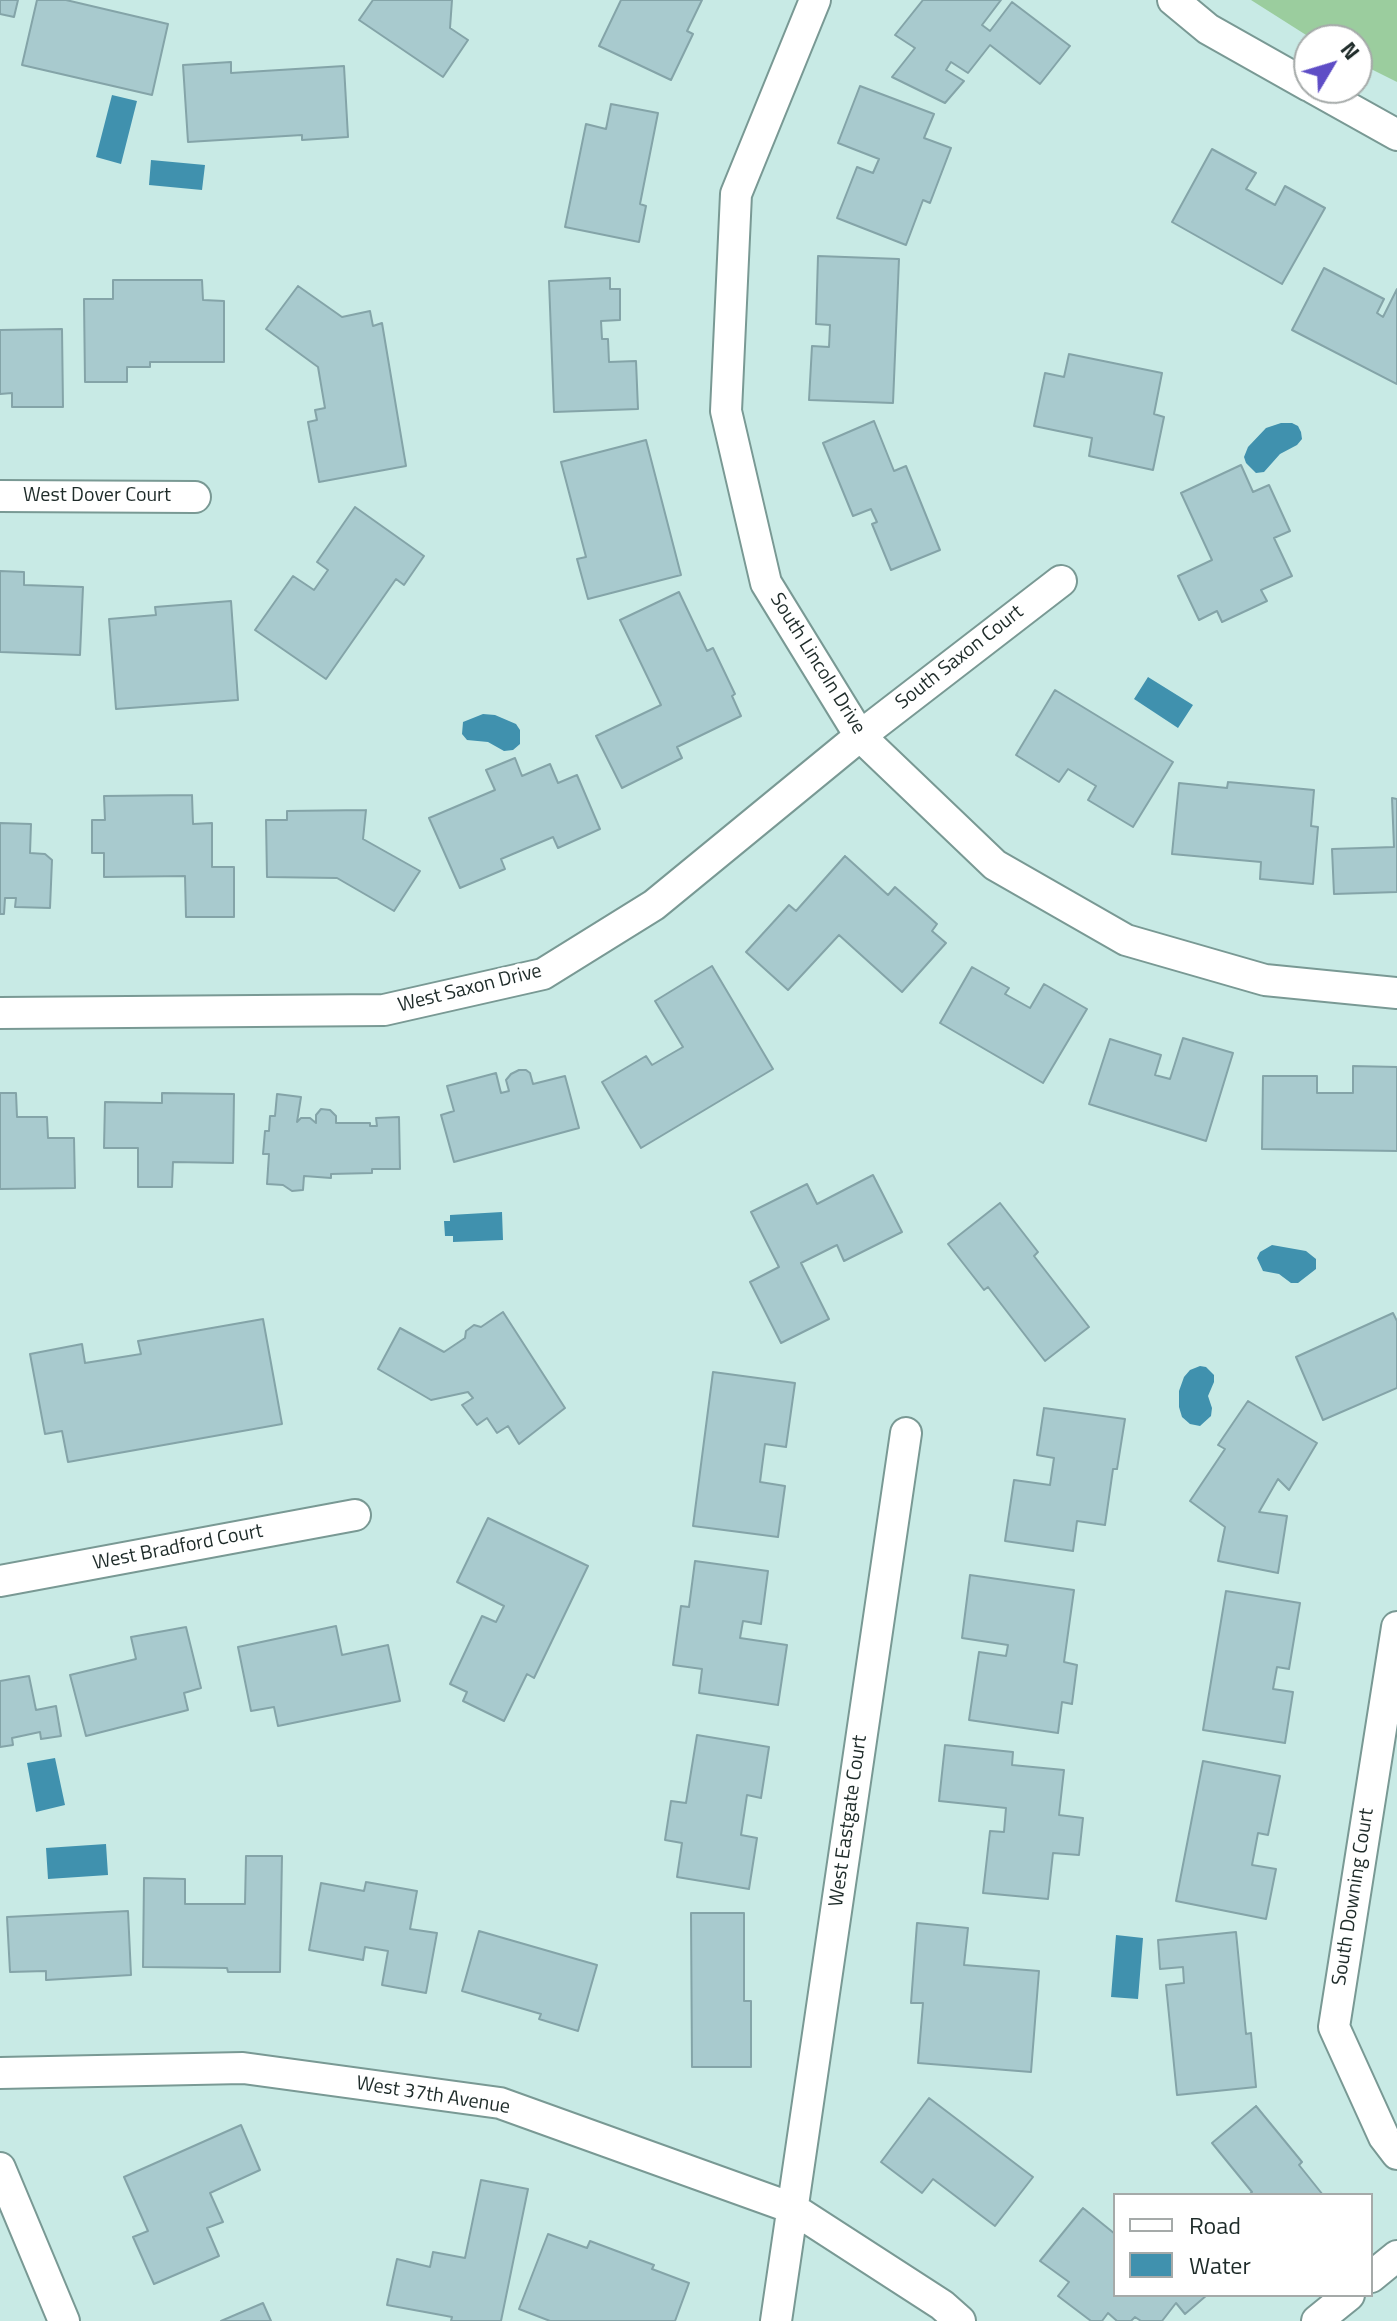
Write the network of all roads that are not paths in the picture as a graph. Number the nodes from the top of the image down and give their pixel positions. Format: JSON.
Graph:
{"nodes":[{"id":1,"x":815,"y":0,"type":"edge"},
{"id":2,"x":1173,"y":0,"type":"edge"},
{"id":3,"x":1293,"y":77,"type":"edge"},
{"id":4,"x":1341,"y":104,"type":"edge"},
{"id":5,"x":1397,"y":135,"type":"edge"},
{"id":6,"x":0,"y":496,"type":"edge"},
{"id":7,"x":195,"y":497,"type":"dead end"},
{"id":8,"x":1061,"y":581,"type":"dead end"},
{"id":9,"x":860,"y":736,"type":"junction"},
{"id":10,"x":1397,"y":993,"type":"edge"},
{"id":11,"x":0,"y":1013,"type":"edge"},
{"id":12,"x":906,"y":1433,"type":"dead end"},
{"id":13,"x":355,"y":1515,"type":"dead end"},
{"id":14,"x":0,"y":1581,"type":"edge"},
{"id":15,"x":1397,"y":1627,"type":"edge"},
{"id":16,"x":0,"y":2073,"type":"edge"},
{"id":17,"x":1397,"y":2154,"type":"edge"},
{"id":18,"x":0,"y":2168,"type":"edge"},
{"id":19,"x":792,"y":2208,"type":"junction"},
{"id":20,"x":1397,"y":2256,"type":"edge"},
{"id":21,"x":1373,"y":2275,"type":"edge"},
{"id":22,"x":1347,"y":2297,"type":"edge"},
{"id":23,"x":64,"y":2321,"type":"edge"},
{"id":24,"x":776,"y":2321,"type":"edge"},
{"id":25,"x":960,"y":2321,"type":"edge"},
{"id":26,"x":1317,"y":2321,"type":"edge"}],
"edges":[{"from":1,"to":9,"type":"street","name":"South Lincoln Drive"},
{"from":2,"to":3,"type":"street"},
{"from":4,"to":5,"type":"street"},
{"from":6,"to":7,"type":"street","name":"West Dover Court"},
{"from":8,"to":9,"type":"street","name":"South Saxon Court"},
{"from":9,"to":10,"type":"street","name":"South Lincoln Drive"},
{"from":9,"to":11,"type":"street","name":"West Saxon Drive"},
{"from":12,"to":19,"type":"street","name":"West Eastgate Court"},
{"from":13,"to":14,"type":"street","name":"West Bradford Court"},
{"from":15,"to":17,"type":"street","name":"South Downing Court"},
{"from":16,"to":19,"type":"street","name":"West 37th Avenue"},
{"from":18,"to":23,"type":"street"},
{"from":19,"to":24,"type":"street","name":"West Eastgate Court"},
{"from":19,"to":25,"type":"street","name":"West 37th Avenue"},
{"from":20,"to":21,"type":"street"},
{"from":22,"to":26,"type":"street"}]}
